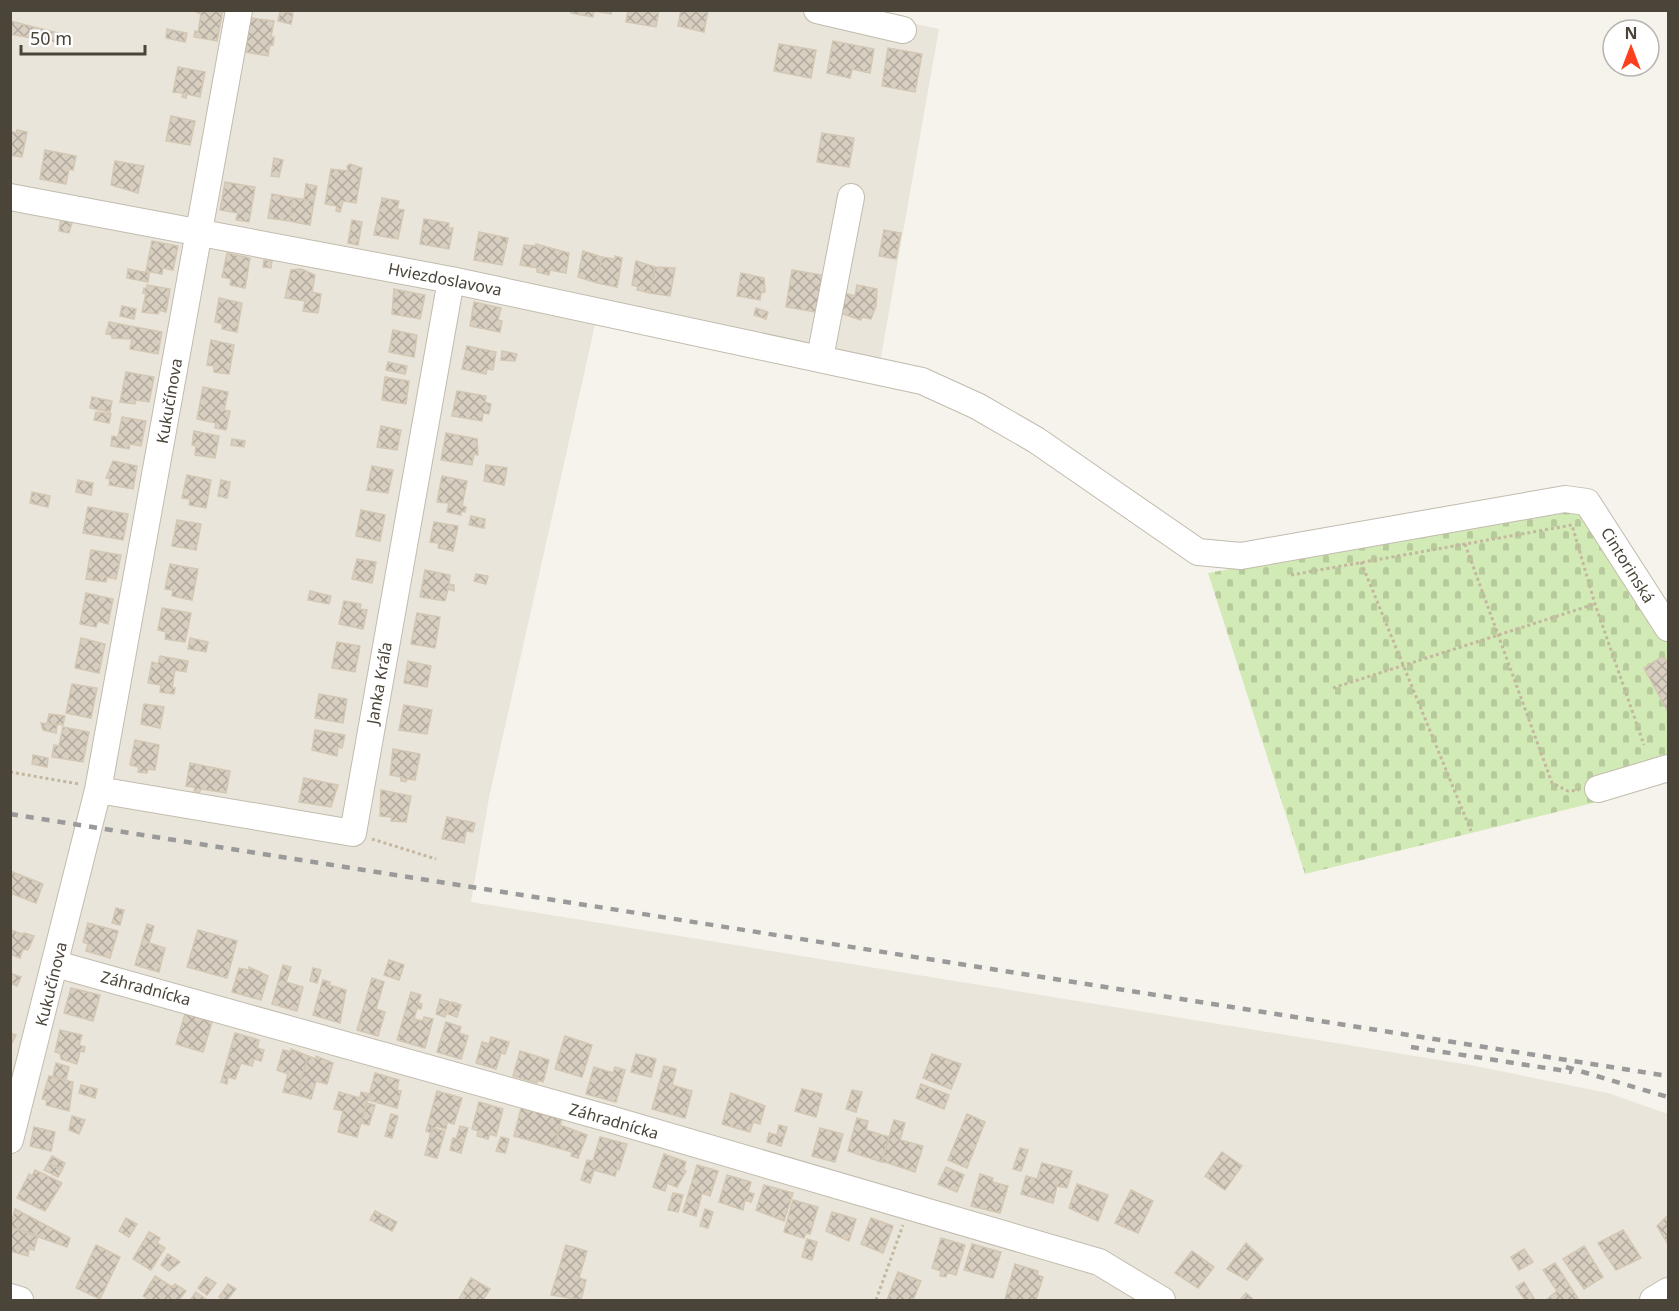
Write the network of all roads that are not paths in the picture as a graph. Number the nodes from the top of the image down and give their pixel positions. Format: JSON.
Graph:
{"nodes":[{"id":1,"x":240,"y":10,"type":"edge"},
{"id":2,"x":818,"y":10,"type":"edge"},
{"id":3,"x":903,"y":30,"type":"dead end"},
{"id":4,"x":10,"y":197,"type":"edge"},
{"id":5,"x":851,"y":197,"type":"dead end"},
{"id":6,"x":200,"y":233,"type":"junction"},
{"id":7,"x":451,"y":280,"type":"junction"},
{"id":8,"x":820,"y":358,"type":"junction"},
{"id":9,"x":1587,"y":502,"type":"joint"},
{"id":10,"x":1668,"y":628,"type":"edge"},
{"id":11,"x":1668,"y":768,"type":"edge"},
{"id":12,"x":1598,"y":789,"type":"road end"},
{"id":13,"x":98,"y":790,"type":"junction"},
{"id":14,"x":56,"y":964,"type":"junction"},
{"id":15,"x":10,"y":1140,"type":"edge"},
{"id":16,"x":1668,"y":1291,"type":"edge"},
{"id":17,"x":10,"y":1298,"type":"edge"},
{"id":18,"x":20,"y":1300,"type":"edge"},
{"id":19,"x":1162,"y":1300,"type":"edge"},
{"id":20,"x":1653,"y":1300,"type":"edge"}],
"edges":[{"from":1,"to":6,"type":"street","name":"Kukučínova"},
{"from":2,"to":3,"type":"street"},
{"from":4,"to":6,"type":"street","name":"Hviezdoslavova"},
{"from":5,"to":8,"type":"street"},
{"from":6,"to":7,"type":"street","name":"Hviezdoslavova"},
{"from":6,"to":13,"type":"street","name":"Kukučínova"},
{"from":7,"to":8,"type":"street","name":"Hviezdoslavova"},
{"from":7,"to":13,"type":"street","name":"Janka Kráľa"},
{"from":8,"to":9,"type":"street","name":"Hviezdoslavova"},
{"from":9,"to":10,"type":"street","name":"Cintorinská"},
{"from":11,"to":12,"type":"street"},
{"from":13,"to":14,"type":"street","name":"Kukučínova"},
{"from":14,"to":15,"type":"street","name":"Kukučínova"},
{"from":14,"to":19,"type":"street","name":"Záhradnícka"},
{"from":16,"to":20,"type":"street"},
{"from":17,"to":18,"type":"street"}]}
